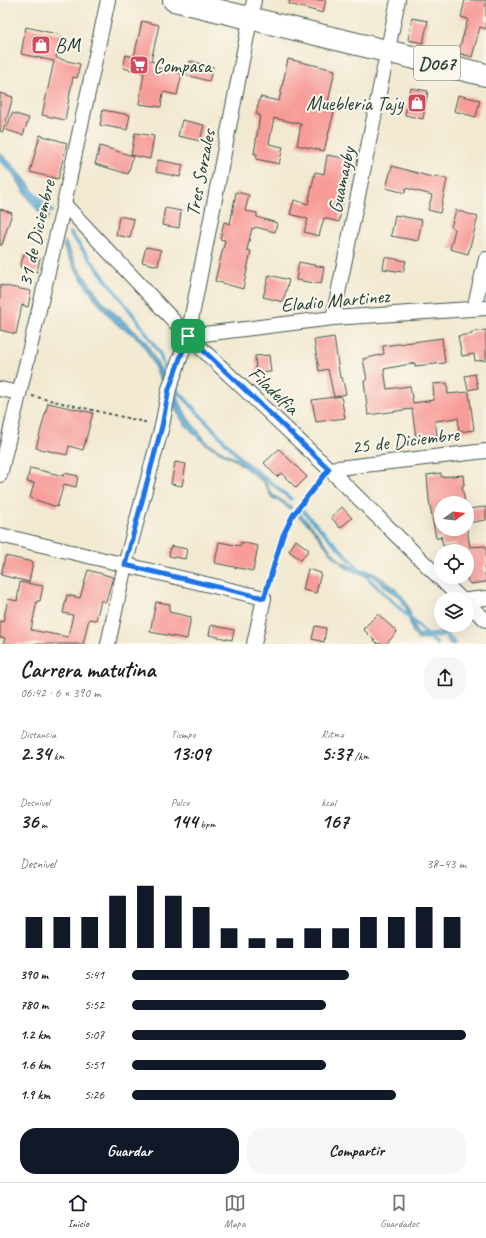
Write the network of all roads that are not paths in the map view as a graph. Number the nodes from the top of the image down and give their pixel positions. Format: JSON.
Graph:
{"nodes":[{"id":1,"x":108,"y":0,"type":"edge"},
{"id":2,"x":174,"y":0,"type":"edge"},
{"id":3,"x":398,"y":0,"type":"edge"},
{"id":4,"x":252,"y":9,"type":"edge"},
{"id":5,"x":388,"y":50,"type":"junction"},
{"id":6,"x":486,"y":75,"type":"edge"},
{"id":7,"x":64,"y":204,"type":"junction"},
{"id":8,"x":486,"y":259,"type":"edge"},
{"id":9,"x":480,"y":309,"type":"edge"},
{"id":10,"x":333,"y":318,"type":"junction"},
{"id":11,"x":188,"y":336,"type":"junction"},
{"id":12,"x":0,"y":389,"type":"edge"},
{"id":13,"x":19,"y":393,"type":"junction"},
{"id":14,"x":486,"y":451,"type":"edge"},
{"id":15,"x":329,"y":469,"type":"junction"},
{"id":16,"x":0,"y":475,"type":"edge"},
{"id":17,"x":0,"y":535,"type":"edge"},
{"id":18,"x":125,"y":565,"type":"junction"},
{"id":19,"x":454,"y":592,"type":"edge"},
{"id":20,"x":486,"y":598,"type":"edge"},
{"id":21,"x":474,"y":599,"type":"edge"},
{"id":22,"x":474,"y":610,"type":"edge"},
{"id":23,"x":486,"y":620,"type":"edge"},
{"id":24,"x":108,"y":644,"type":"edge"},
{"id":25,"x":254,"y":644,"type":"edge"}],
"edges":[{"from":1,"to":7,"type":"street","name":"31 de Diciembre"},
{"from":2,"to":4,"type":"main road","number":"D067"},
{"from":3,"to":5,"type":"street","name":"Guamayby"},
{"from":4,"to":5,"type":"main road","number":"D067"},
{"from":4,"to":11,"type":"street","name":"Tres Sorzales"},
{"from":5,"to":6,"type":"main road","number":"D067"},
{"from":5,"to":10,"type":"street","name":"Guamayby"},
{"from":7,"to":11,"type":"street","name":"Filadelfia"},
{"from":7,"to":13,"type":"street","name":"31 de Diciembre"},
{"from":8,"to":9,"type":"street"},
{"from":9,"to":10,"type":"street","name":"Eladio Martinez"},
{"from":10,"to":11,"type":"street","name":"Eladio Martinez"},
{"from":11,"to":15,"type":"street","name":"Filadelfia"},
{"from":11,"to":18,"type":"street","name":"Tres Sorzales"},
{"from":12,"to":13,"type":"street"},
{"from":13,"to":16,"type":"street","name":"31 de Diciembre"},
{"from":14,"to":15,"type":"street","name":"25 de Diciembre"},
{"from":15,"to":19,"type":"street","name":"Filadelfia"},
{"from":17,"to":18,"type":"street"},
{"from":18,"to":24,"type":"street","name":"Tres Sorzales"},
{"from":18,"to":25,"type":"street"},
{"from":20,"to":21,"type":"street"},
{"from":22,"to":23,"type":"street"}]}
